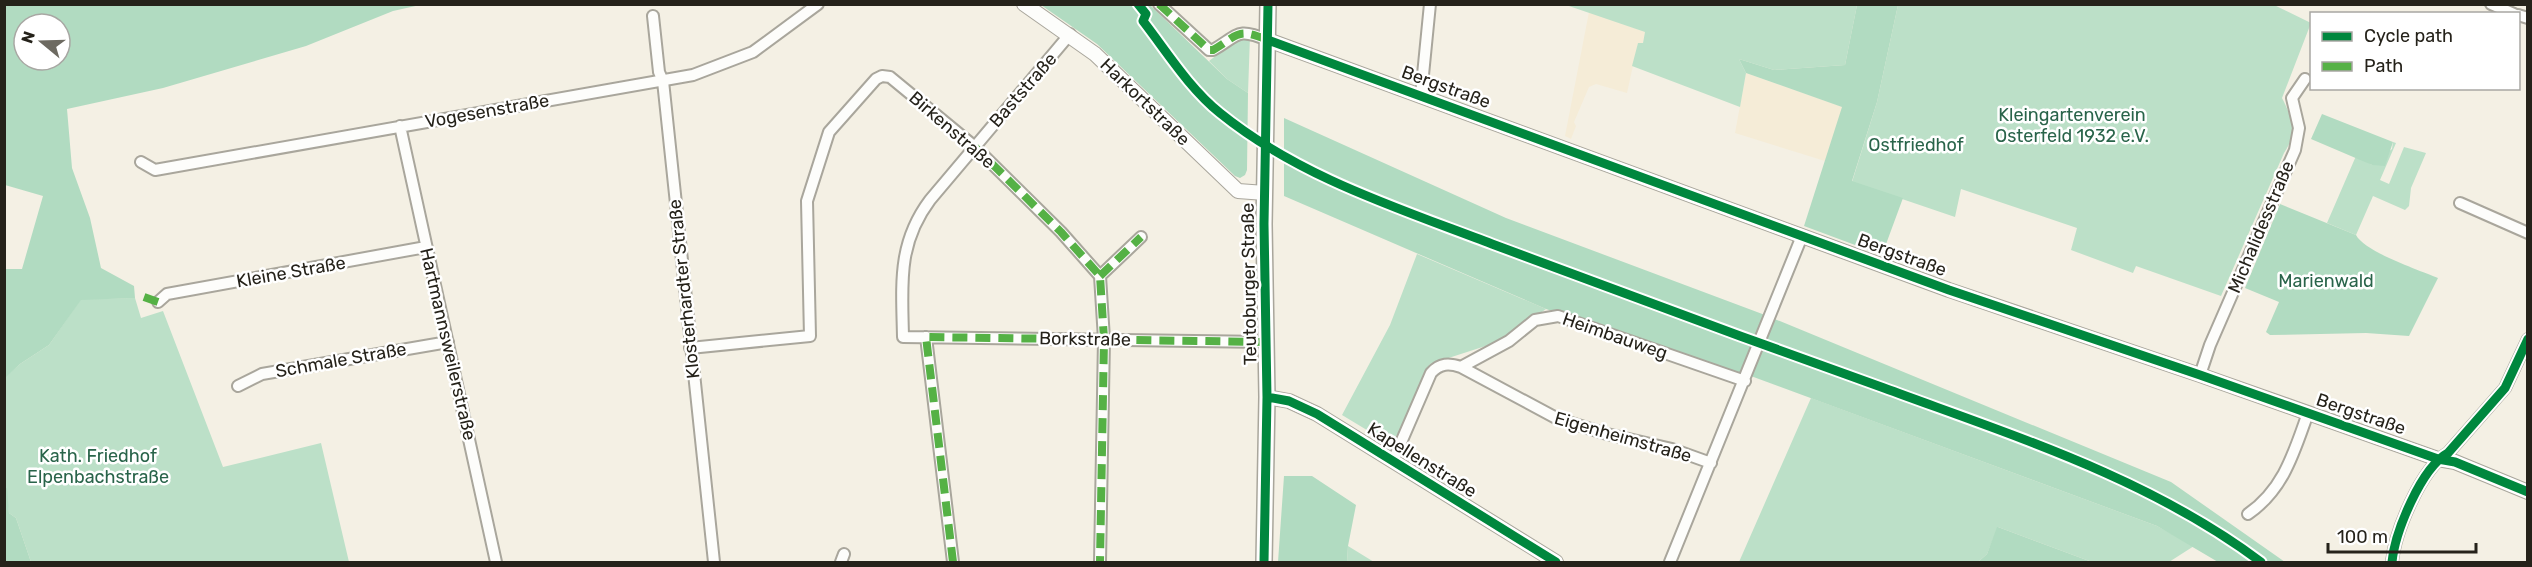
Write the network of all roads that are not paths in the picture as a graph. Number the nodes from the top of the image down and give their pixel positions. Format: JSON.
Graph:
{"nodes":[{"id":1,"x":818,"y":4,"type":"edge"},
{"id":2,"x":1024,"y":4,"type":"edge"},
{"id":3,"x":1159,"y":4,"type":"edge"},
{"id":4,"x":1268,"y":4,"type":"edge"},
{"id":5,"x":1430,"y":4,"type":"edge"},
{"id":6,"x":2491,"y":4,"type":"edge"},
{"id":7,"x":2511,"y":12,"type":"edge"},
{"id":8,"x":653,"y":16,"type":"dead end"},
{"id":9,"x":1070,"y":34,"type":"junction"},
{"id":10,"x":1268,"y":40,"type":"junction"},
{"id":11,"x":2306,"y":79,"type":"dead end"},
{"id":12,"x":663,"y":81,"type":"junction"},
{"id":13,"x":1421,"y":95,"type":"junction"},
{"id":14,"x":400,"y":126,"type":"junction"},
{"id":15,"x":975,"y":147,"type":"junction"},
{"id":16,"x":141,"y":162,"type":"dead end"},
{"id":17,"x":1265,"y":193,"type":"junction"},
{"id":18,"x":2460,"y":203,"type":"dead end"},
{"id":19,"x":2528,"y":233,"type":"edge"},
{"id":20,"x":1802,"y":236,"type":"junction"},
{"id":21,"x":1141,"y":237,"type":"dead end"},
{"id":22,"x":426,"y":248,"type":"junction"},
{"id":23,"x":1100,"y":276,"type":"junction"},
{"id":24,"x":158,"y":302,"type":"dead end"},
{"id":25,"x":903,"y":337,"type":"joint"},
{"id":26,"x":926,"y":338,"type":"junction"},
{"id":27,"x":1104,"y":339,"type":"junction"},
{"id":28,"x":2528,"y":339,"type":"edge"},
{"id":29,"x":448,"y":342,"type":"junction"},
{"id":30,"x":1266,"y":342,"type":"junction"},
{"id":31,"x":690,"y":348,"type":"junction"},
{"id":32,"x":1461,"y":367,"type":"junction"},
{"id":33,"x":2200,"y":375,"type":"junction"},
{"id":34,"x":1745,"y":381,"type":"junction"},
{"id":35,"x":238,"y":386,"type":"dead end"},
{"id":36,"x":1267,"y":398,"type":"junction"},
{"id":37,"x":2308,"y":413,"type":"junction"},
{"id":38,"x":2438,"y":459,"type":"junction"},
{"id":39,"x":1393,"y":461,"type":"junction"},
{"id":40,"x":1711,"y":463,"type":"junction"},
{"id":41,"x":2528,"y":492,"type":"edge"},
{"id":42,"x":2248,"y":514,"type":"dead end"},
{"id":43,"x":496,"y":562,"type":"edge"},
{"id":44,"x":714,"y":562,"type":"edge"},
{"id":45,"x":953,"y":562,"type":"edge"},
{"id":46,"x":1100,"y":562,"type":"edge"},
{"id":47,"x":1264,"y":562,"type":"edge"},
{"id":48,"x":1556,"y":562,"type":"edge"},
{"id":49,"x":1670,"y":562,"type":"edge"},
{"id":50,"x":2392,"y":562,"type":"edge"}],
"edges":[{"from":1,"to":12,"type":"street","name":"Vogesenstraße"},
{"from":2,"to":9,"type":"street","name":"Harkortstraße"},
{"from":3,"to":10,"type":"street"},
{"from":4,"to":10,"type":"main road","name":"Teutoburger Straße"},
{"from":5,"to":13,"type":"street"},
{"from":6,"to":7,"type":"street"},
{"from":8,"to":12,"type":"street","name":"Klosterhardter Straße"},
{"from":9,"to":15,"type":"street","name":"Baststraße"},
{"from":9,"to":17,"type":"street","name":"Harkortstraße"},
{"from":10,"to":13,"type":"street","name":"Bergstraße"},
{"from":10,"to":17,"type":"main road","name":"Teutoburger Straße"},
{"from":11,"to":33,"type":"street","name":"Michalidesstraße"},
{"from":12,"to":14,"type":"street","name":"Vogesenstraße"},
{"from":12,"to":31,"type":"street","name":"Klosterhardter Straße"},
{"from":13,"to":20,"type":"street","name":"Bergstraße"},
{"from":14,"to":16,"type":"street","name":"Vogesenstraße"},
{"from":14,"to":22,"type":"street","name":"Hartmannsweilerstraße"},
{"from":15,"to":23,"type":"street","name":"Birkenstraße"},
{"from":15,"to":25,"type":"street","name":"Baststraße"},
{"from":15,"to":31,"type":"street","name":"Birkenstraße"},
{"from":17,"to":30,"type":"main road","name":"Teutoburger Straße"},
{"from":18,"to":19,"type":"street"},
{"from":20,"to":33,"type":"street","name":"Bergstraße"},
{"from":20,"to":34,"type":"street"},
{"from":21,"to":23,"type":"street"},
{"from":22,"to":24,"type":"street","name":"Kleine Straße"},
{"from":22,"to":29,"type":"street","name":"Hartmannsweilerstraße"},
{"from":23,"to":27,"type":"street"},
{"from":25,"to":26,"type":"street","name":"Borkstraße"},
{"from":26,"to":27,"type":"street","name":"Borkstraße"},
{"from":26,"to":45,"type":"street"},
{"from":27,"to":30,"type":"street","name":"Borkstraße"},
{"from":27,"to":46,"type":"street"},
{"from":28,"to":38,"type":"street"},
{"from":29,"to":35,"type":"street","name":"Schmale Straße"},
{"from":29,"to":43,"type":"street","name":"Hartmannsweilerstraße"},
{"from":30,"to":36,"type":"main road","name":"Teutoburger Straße"},
{"from":31,"to":44,"type":"street","name":"Klosterhardter Straße"},
{"from":32,"to":34,"type":"street","name":"Heimbauweg"},
{"from":32,"to":39,"type":"street"},
{"from":32,"to":40,"type":"street","name":"Eigenheimstraße"},
{"from":33,"to":37,"type":"street","name":"Bergstraße"},
{"from":34,"to":40,"type":"street"},
{"from":36,"to":39,"type":"street","name":"Kapellenstraße"},
{"from":36,"to":47,"type":"main road","name":"Teutoburger Straße"},
{"from":37,"to":38,"type":"street","name":"Bergstraße"},
{"from":37,"to":42,"type":"street","name":"Bergstraße"},
{"from":38,"to":41,"type":"street","name":"Bergstraße"},
{"from":38,"to":50,"type":"street"},
{"from":39,"to":48,"type":"street","name":"Kapellenstraße"},
{"from":40,"to":49,"type":"street"}]}
